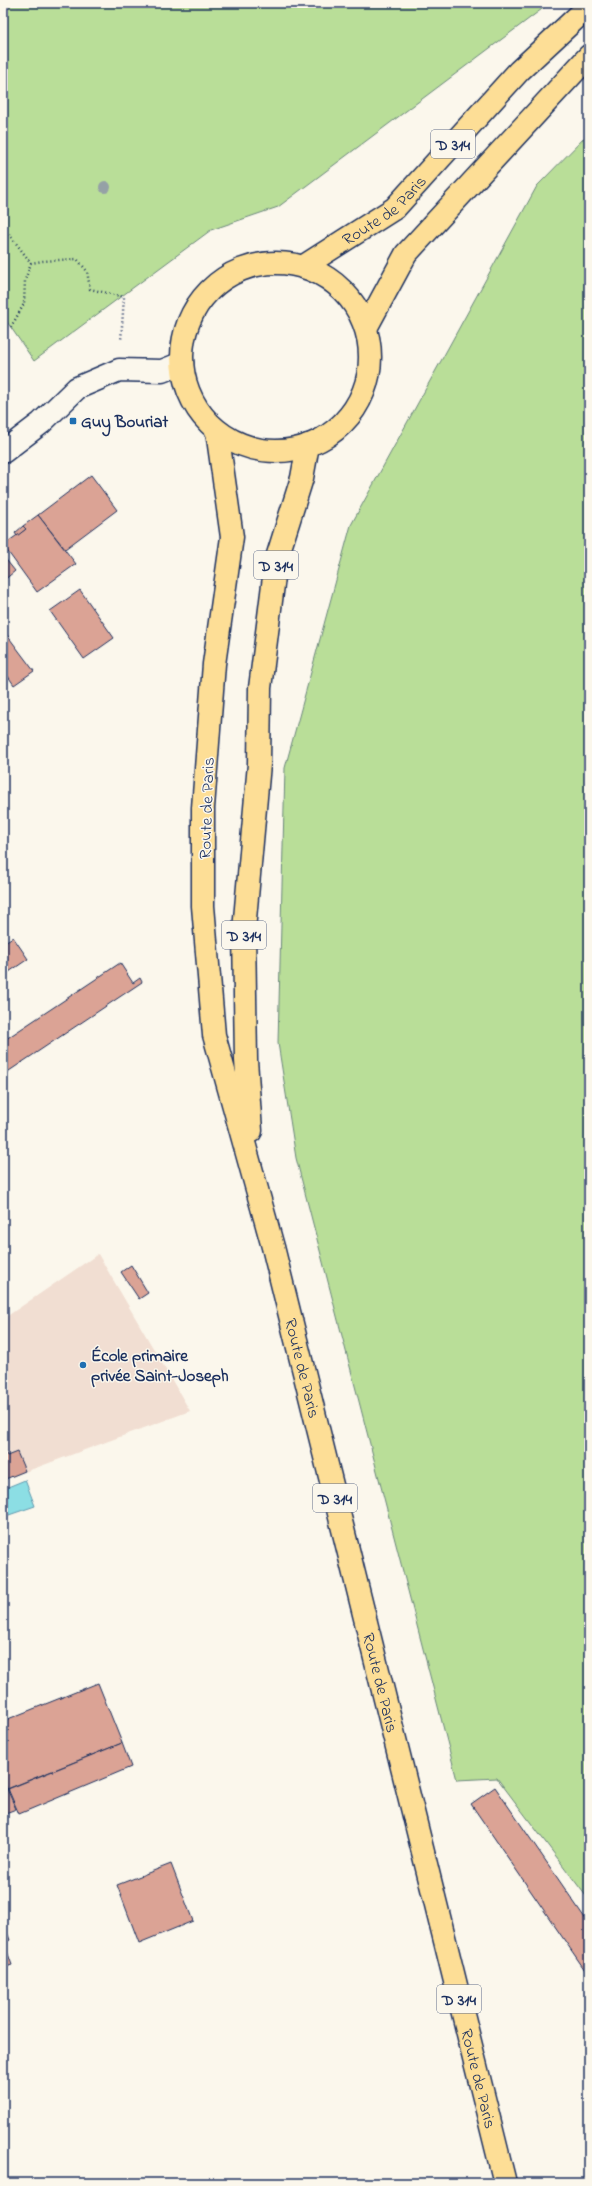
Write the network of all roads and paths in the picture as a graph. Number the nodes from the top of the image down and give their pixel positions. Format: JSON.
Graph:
{"nodes":[{"id":1,"x":589,"y":6,"type":"edge"},
{"id":2,"x":589,"y":56,"type":"edge"},
{"id":3,"x":9,"y":234,"type":"dead end"},
{"id":4,"x":31,"y":263,"type":"junction"},
{"id":5,"x":304,"y":266,"type":"junction"},
{"id":6,"x":11,"y":327,"type":"dead end"},
{"id":7,"x":366,"y":328,"type":"junction"},
{"id":8,"x":182,"y":363,"type":"junction"},
{"id":9,"x":120,"y":370,"type":"junction"},
{"id":10,"x":217,"y":432,"type":"junction"},
{"id":11,"x":308,"y":445,"type":"junction"},
{"id":12,"x":3,"y":452,"type":"edge"},
{"id":13,"x":255,"y":1182,"type":"junction"},
{"id":14,"x":505,"y":2183,"type":"edge"}],
"edges":[{"from":1,"to":5,"type":"main road","name":"Route de Paris","number":"D 314"},
{"from":2,"to":7,"type":"main road","number":"D 314"},
{"from":3,"to":4,"type":"path"},
{"from":4,"to":6,"type":"path"},
{"from":4,"to":9,"type":"path"},
{"from":5,"to":7,"type":"main road"},
{"from":5,"to":8,"type":"main road"},
{"from":7,"to":11,"type":"main road"},
{"from":8,"to":9,"type":"street"},
{"from":8,"to":10,"type":"main road"},
{"from":9,"to":12,"type":"street"},
{"from":10,"to":11,"type":"main road"},
{"from":10,"to":13,"type":"main road","name":"Route de Paris","number":"D 314"},
{"from":11,"to":13,"type":"main road","name":"Route de Paris","number":"D 314"},
{"from":13,"to":14,"type":"main road","name":"Route de Paris","number":"D 314"}]}
